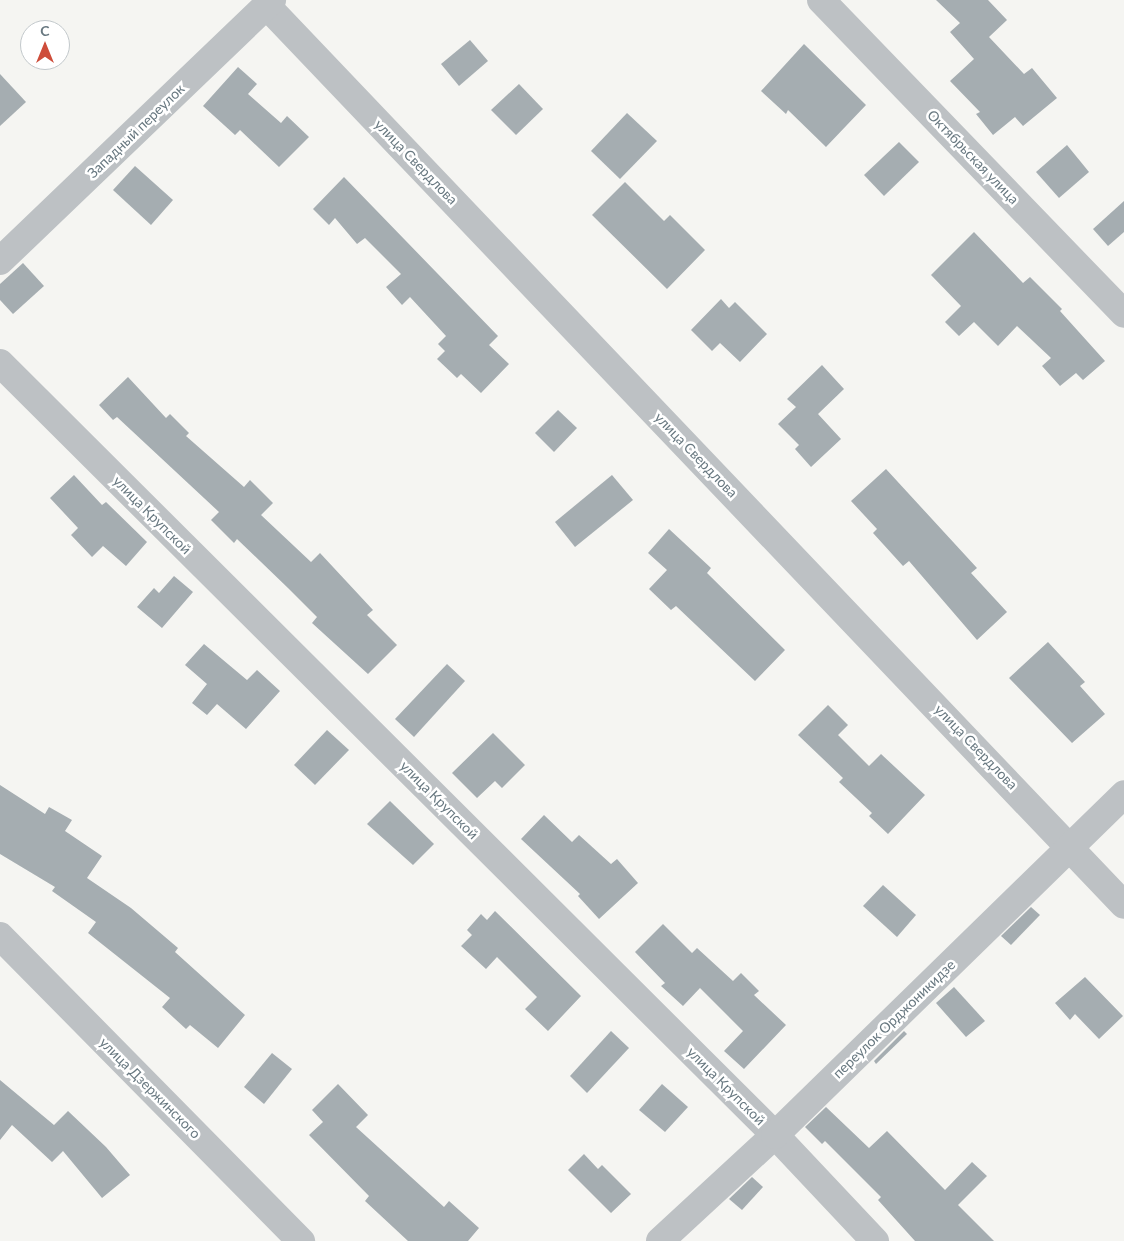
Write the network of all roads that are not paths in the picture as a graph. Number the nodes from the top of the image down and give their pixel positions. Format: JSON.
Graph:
{"nodes":[{"id":1,"x":821,"y":0,"type":"edge"},
{"id":2,"x":269,"y":3,"type":"edge"},
{"id":3,"x":0,"y":261,"type":"edge"},
{"id":4,"x":1124,"y":314,"type":"edge"},
{"id":5,"x":0,"y":363,"type":"edge"},
{"id":6,"x":1124,"y":794,"type":"edge"},
{"id":7,"x":1070,"y":846,"type":"junction"},
{"id":8,"x":1124,"y":905,"type":"edge"},
{"id":9,"x":0,"y":936,"type":"edge"},
{"id":10,"x":775,"y":1135,"type":"junction"},
{"id":11,"x":300,"y":1241,"type":"edge"},
{"id":12,"x":660,"y":1241,"type":"edge"},
{"id":13,"x":875,"y":1241,"type":"edge"}],
"edges":[{"from":1,"to":4,"type":"street","name":"Октябрьская улица"},
{"from":2,"to":3,"type":"street","name":"Западный переулок"},
{"from":2,"to":7,"type":"street","name":"улица Свердлова"},
{"from":5,"to":10,"type":"street","name":"улица Крупской"},
{"from":6,"to":7,"type":"street","name":"переулок Орджоникидзе"},
{"from":7,"to":8,"type":"street","name":"улица Свердлова"},
{"from":7,"to":10,"type":"street","name":"переулок Орджоникидзе"},
{"from":9,"to":11,"type":"street","name":"улица Дзержинского"},
{"from":10,"to":12,"type":"street","name":"переулок Орджоникидзе"},
{"from":10,"to":13,"type":"street","name":"улица Крупской"}]}
